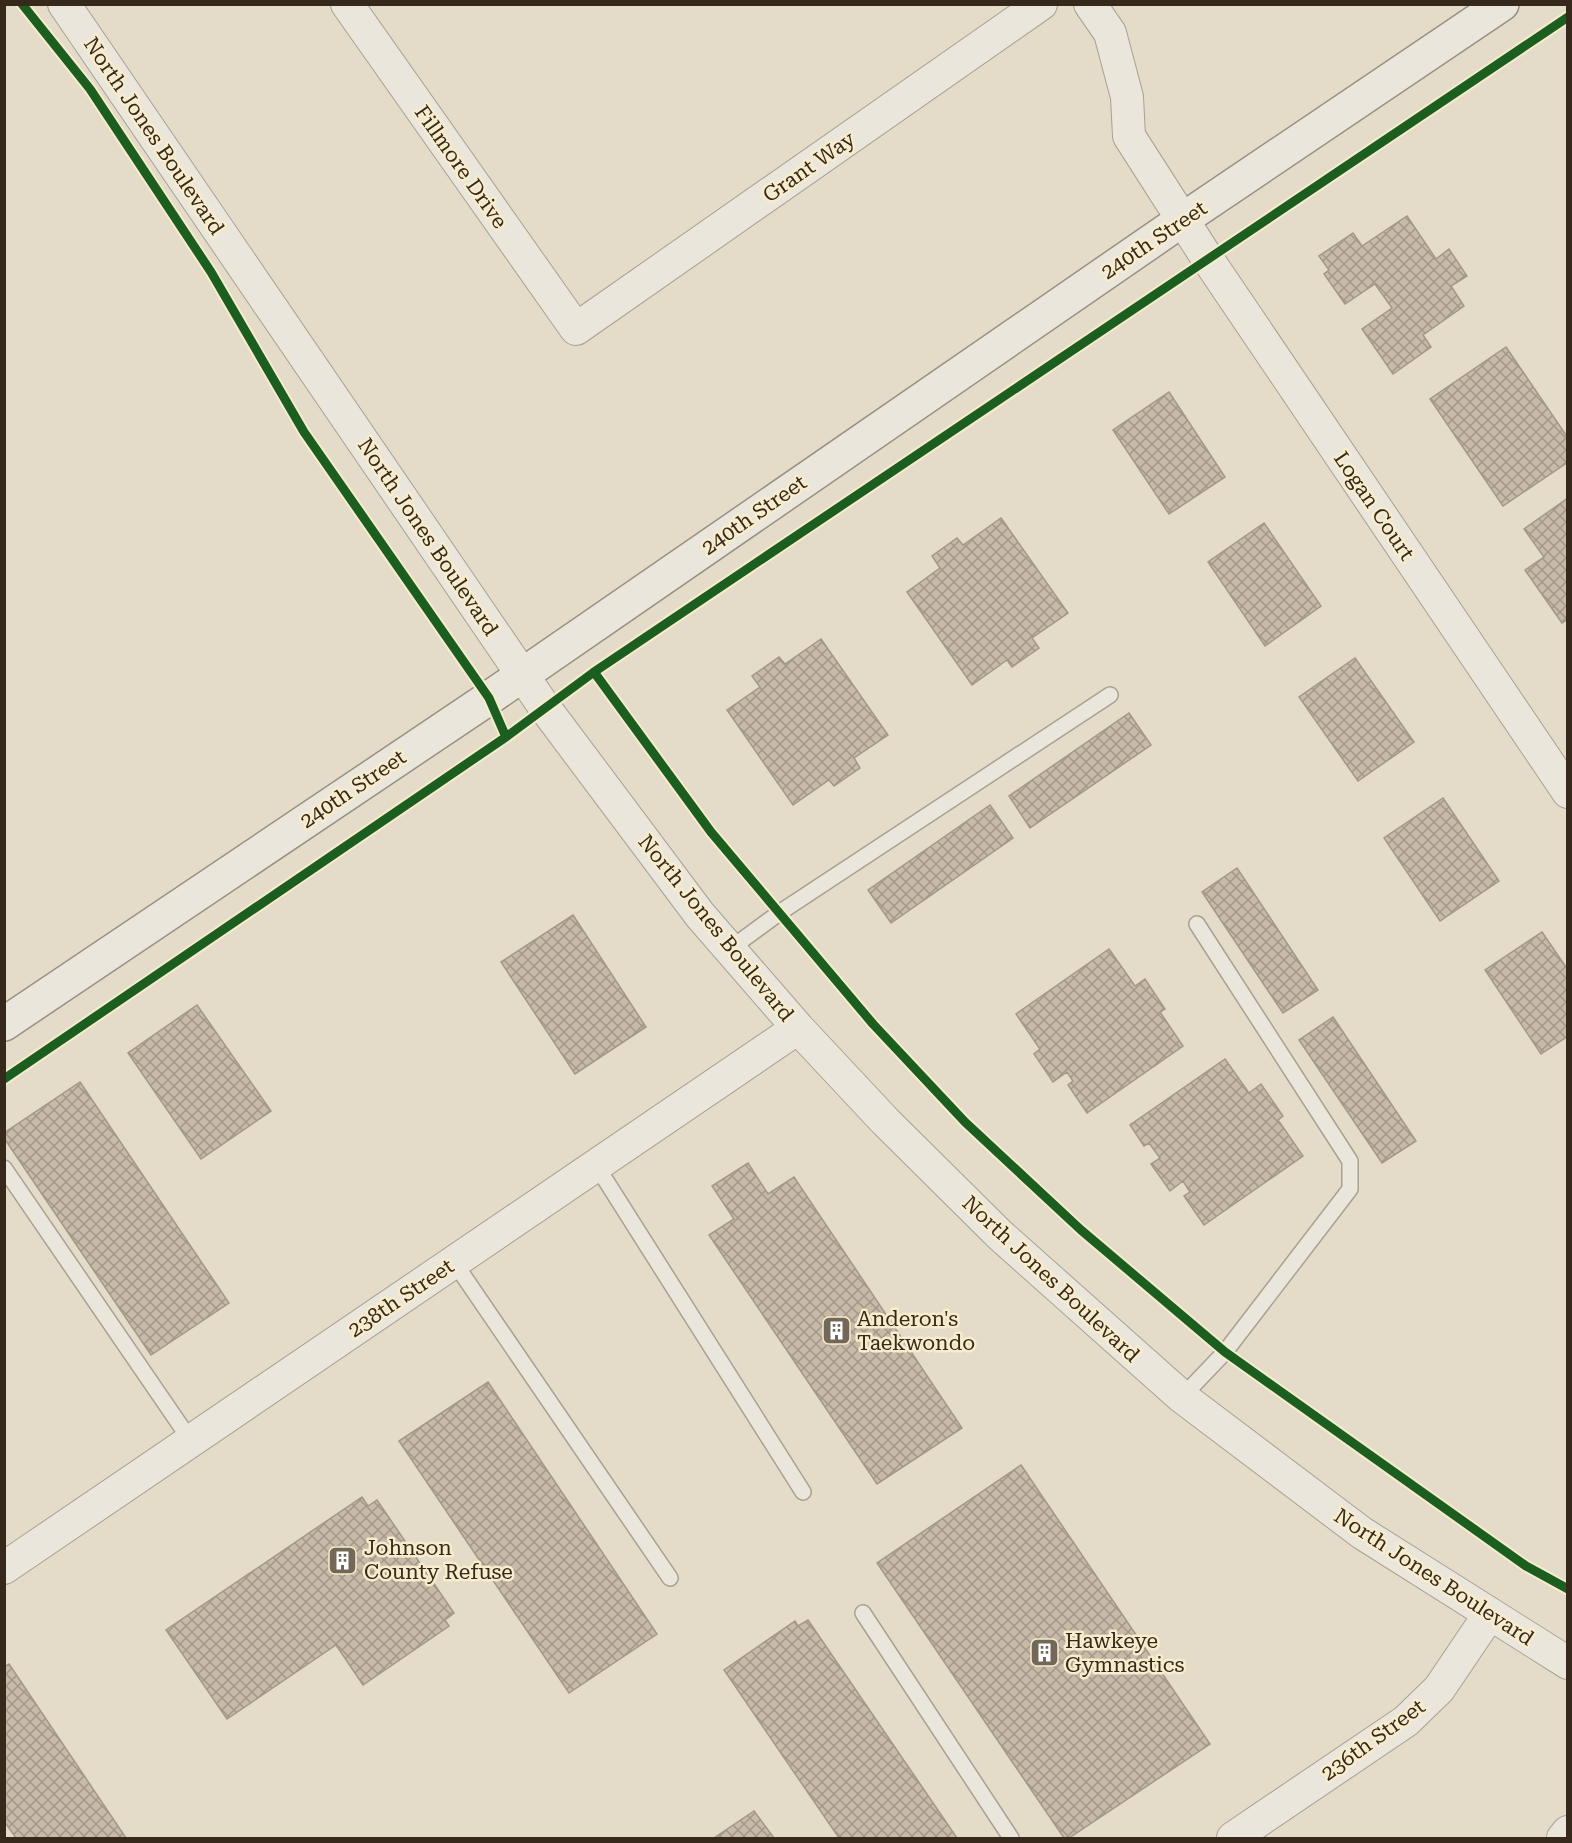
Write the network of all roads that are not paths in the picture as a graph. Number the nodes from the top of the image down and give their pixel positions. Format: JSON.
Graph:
{"nodes":[{"id":1,"x":347,"y":4,"type":"edge"},
{"id":2,"x":1041,"y":4,"type":"edge"},
{"id":3,"x":1090,"y":4,"type":"edge"},
{"id":4,"x":1502,"y":4,"type":"edge"},
{"id":5,"x":65,"y":5,"type":"edge"},
{"id":6,"x":1182,"y":220,"type":"junction"},
{"id":7,"x":576,"y":329,"type":"joint"},
{"id":8,"x":522,"y":675,"type":"junction"},
{"id":9,"x":1110,"y":695,"type":"dead end"},
{"id":10,"x":1568,"y":792,"type":"edge"},
{"id":11,"x":1197,"y":924,"type":"dead end"},
{"id":12,"x":730,"y":949,"type":"junction"},
{"id":13,"x":4,"y":1024,"type":"edge"},
{"id":14,"x":798,"y":1028,"type":"junction"},
{"id":15,"x":596,"y":1165,"type":"junction"},
{"id":16,"x":4,"y":1168,"type":"edge"},
{"id":17,"x":454,"y":1262,"type":"junction"},
{"id":18,"x":1182,"y":1397,"type":"junction"},
{"id":19,"x":191,"y":1441,"type":"junction"},
{"id":20,"x":803,"y":1492,"type":"dead end"},
{"id":21,"x":4,"y":1568,"type":"edge"},
{"id":22,"x":670,"y":1578,"type":"dead end"},
{"id":23,"x":863,"y":1613,"type":"dead end"},
{"id":24,"x":1489,"y":1615,"type":"junction"},
{"id":25,"x":1568,"y":1663,"type":"edge"},
{"id":26,"x":1568,"y":1832,"type":"edge"},
{"id":27,"x":1011,"y":1839,"type":"edge"},
{"id":28,"x":1233,"y":1839,"type":"edge"},
{"id":29,"x":1563,"y":1839,"type":"edge"}],
"edges":[{"from":1,"to":7,"type":"street","name":"Fillmore Drive"},
{"from":2,"to":7,"type":"street","name":"Grant Way"},
{"from":3,"to":6,"type":"street","name":"Logan Court"},
{"from":4,"to":6,"type":"street","name":"240th Street"},
{"from":5,"to":8,"type":"street","name":"North Jones Boulevard"},
{"from":6,"to":8,"type":"street","name":"240th Street"},
{"from":6,"to":10,"type":"street","name":"Logan Court"},
{"from":8,"to":12,"type":"street","name":"North Jones Boulevard"},
{"from":8,"to":13,"type":"street","name":"240th Street"},
{"from":9,"to":12,"type":"lane"},
{"from":11,"to":18,"type":"lane"},
{"from":12,"to":14,"type":"street","name":"North Jones Boulevard"},
{"from":14,"to":15,"type":"street","name":"238th Street"},
{"from":14,"to":18,"type":"street","name":"North Jones Boulevard"},
{"from":15,"to":17,"type":"street","name":"238th Street"},
{"from":15,"to":20,"type":"lane"},
{"from":16,"to":19,"type":"lane"},
{"from":17,"to":19,"type":"street","name":"238th Street"},
{"from":17,"to":22,"type":"lane"},
{"from":18,"to":24,"type":"street","name":"North Jones Boulevard"},
{"from":19,"to":21,"type":"street","name":"238th Street"},
{"from":23,"to":27,"type":"lane"},
{"from":24,"to":25,"type":"street","name":"North Jones Boulevard"},
{"from":24,"to":28,"type":"street","name":"236th Street"},
{"from":26,"to":29,"type":"street"}]}
